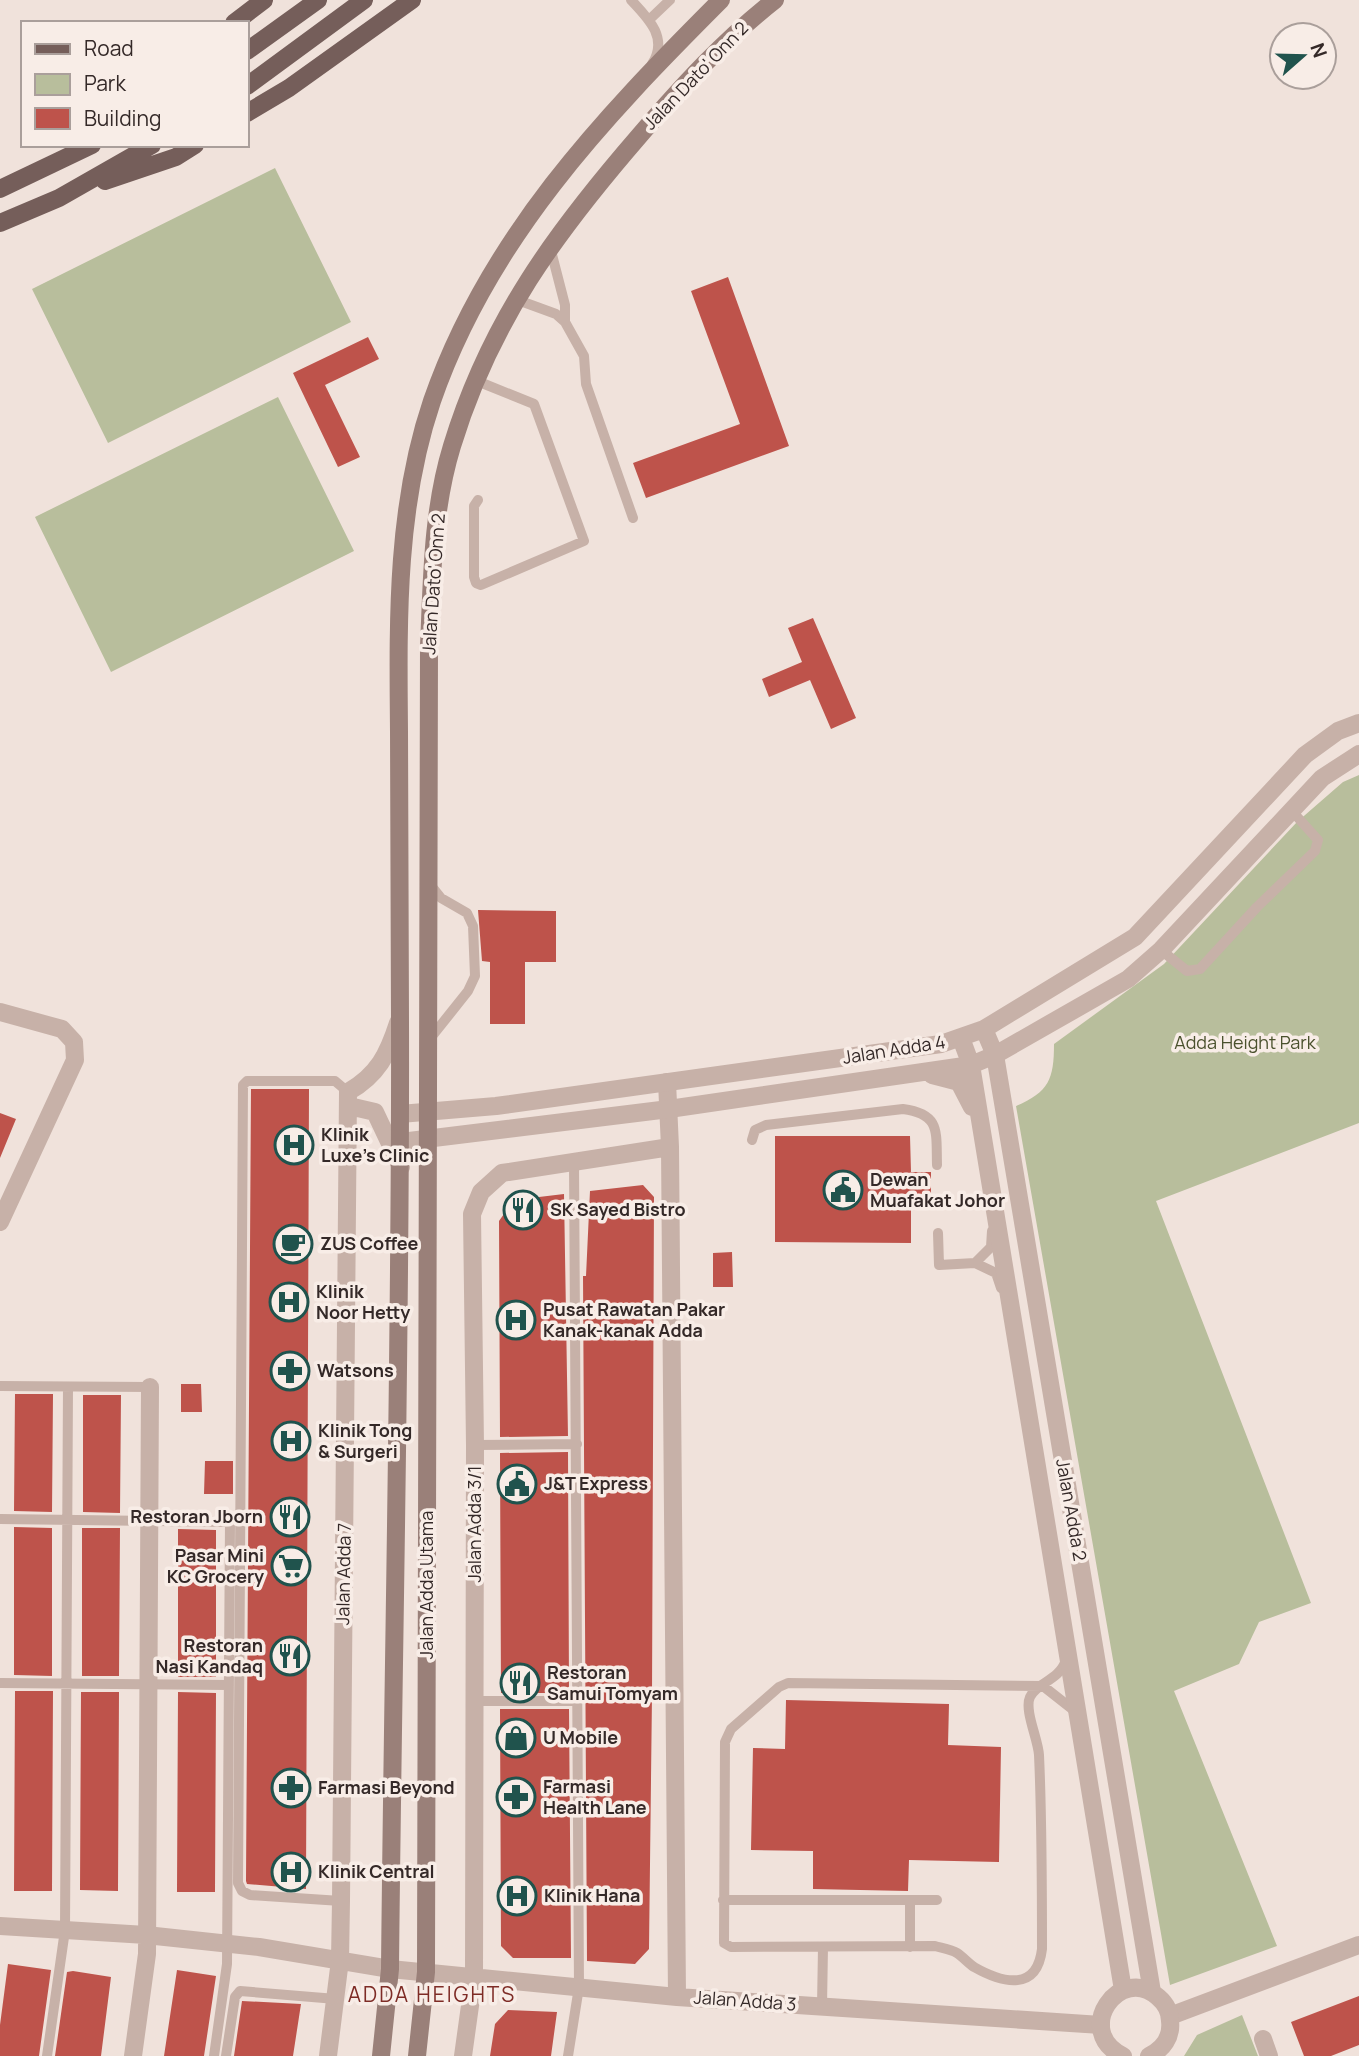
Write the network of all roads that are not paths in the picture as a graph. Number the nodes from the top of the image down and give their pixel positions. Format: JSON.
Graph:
{"nodes":[{"id":1,"x":264,"y":0,"type":"edge"},
{"id":2,"x":318,"y":0,"type":"edge"},
{"id":3,"x":364,"y":0,"type":"edge"},
{"id":4,"x":412,"y":0,"type":"edge"},
{"id":5,"x":631,"y":0,"type":"edge"},
{"id":6,"x":670,"y":0,"type":"edge"},
{"id":7,"x":721,"y":0,"type":"edge"},
{"id":8,"x":775,"y":0,"type":"edge"},
{"id":9,"x":650,"y":19,"type":"junction"},
{"id":10,"x":237,"y":21,"type":"edge"},
{"id":11,"x":248,"y":50,"type":"edge"},
{"id":12,"x":248,"y":85,"type":"edge"},
{"id":13,"x":638,"y":87,"type":"junction"},
{"id":14,"x":248,"y":112,"type":"edge"},
{"id":15,"x":77,"y":147,"type":"edge"},
{"id":16,"x":88,"y":147,"type":"edge"},
{"id":17,"x":148,"y":147,"type":"edge"},
{"id":18,"x":192,"y":147,"type":"edge"},
{"id":19,"x":55,"y":165,"type":"junction"},
{"id":20,"x":0,"y":190,"type":"edge"},
{"id":21,"x":59,"y":198,"type":"junction"},
{"id":22,"x":1,"y":222,"type":"edge"},
{"id":23,"x":550,"y":245,"type":"junction"},
{"id":24,"x":514,"y":299,"type":"junction"},
{"id":25,"x":565,"y":323,"type":"junction"},
{"id":26,"x":477,"y":381,"type":"junction"},
{"id":27,"x":478,"y":500,"type":"dead end"},
{"id":28,"x":633,"y":518,"type":"dead end"},
{"id":29,"x":1359,"y":723,"type":"edge"},
{"id":30,"x":1359,"y":754,"type":"edge"},
{"id":31,"x":1291,"y":810,"type":"junction"},
{"id":32,"x":429,"y":883,"type":"junction"},
{"id":33,"x":1161,"y":950,"type":"junction"},
{"id":34,"x":0,"y":1012,"type":"edge"},
{"id":35,"x":400,"y":1018,"type":"junction"},
{"id":36,"x":984,"y":1029,"type":"junction"},
{"id":37,"x":961,"y":1038,"type":"junction"},
{"id":38,"x":429,"y":1040,"type":"junction"},
{"id":39,"x":995,"y":1055,"type":"junction"},
{"id":40,"x":971,"y":1065,"type":"junction"},
{"id":41,"x":916,"y":1073,"type":"junction"},
{"id":42,"x":667,"y":1082,"type":"junction"},
{"id":43,"x":349,"y":1099,"type":"junction"},
{"id":44,"x":669,"y":1109,"type":"junction"},
{"id":45,"x":400,"y":1114,"type":"junction"},
{"id":46,"x":428,"y":1114,"type":"junction"},
{"id":47,"x":982,"y":1133,"type":"junction"},
{"id":48,"x":429,"y":1140,"type":"junction"},
{"id":49,"x":752,"y":1140,"type":"dead end"},
{"id":50,"x":401,"y":1142,"type":"junction"},
{"id":51,"x":670,"y":1147,"type":"junction"},
{"id":52,"x":574,"y":1162,"type":"junction"},
{"id":53,"x":937,"y":1165,"type":"dead end"},
{"id":54,"x":401,"y":1167,"type":"junction"},
{"id":55,"x":990,"y":1183,"type":"junction"},
{"id":56,"x":0,"y":1222,"type":"edge"},
{"id":57,"x":938,"y":1233,"type":"dead end"},
{"id":58,"x":975,"y":1264,"type":"junction"},
{"id":59,"x":1019,"y":1360,"type":"junction"},
{"id":60,"x":0,"y":1386,"type":"edge"},
{"id":61,"x":68,"y":1387,"type":"junction"},
{"id":62,"x":150,"y":1387,"type":"joint"},
{"id":63,"x":577,"y":1444,"type":"junction"},
{"id":64,"x":475,"y":1445,"type":"junction"},
{"id":65,"x":0,"y":1519,"type":"edge"},
{"id":66,"x":67,"y":1520,"type":"junction"},
{"id":67,"x":149,"y":1521,"type":"junction"},
{"id":68,"x":1067,"y":1657,"type":"junction"},
{"id":69,"x":0,"y":1683,"type":"edge"},
{"id":70,"x":66,"y":1684,"type":"junction"},
{"id":71,"x":148,"y":1684,"type":"junction"},
{"id":72,"x":229,"y":1685,"type":"junction"},
{"id":73,"x":1043,"y":1686,"type":"junction"},
{"id":74,"x":473,"y":1701,"type":"junction"},
{"id":75,"x":576,"y":1701,"type":"junction"},
{"id":76,"x":1077,"y":1713,"type":"junction"},
{"id":77,"x":723,"y":1900,"type":"junction"},
{"id":78,"x":937,"y":1900,"type":"dead end"},
{"id":79,"x":341,"y":1901,"type":"junction"},
{"id":80,"x":910,"y":1901,"type":"junction"},
{"id":81,"x":0,"y":1926,"type":"edge"},
{"id":82,"x":65,"y":1930,"type":"junction"},
{"id":83,"x":146,"y":1935,"type":"junction"},
{"id":84,"x":228,"y":1943,"type":"junction"},
{"id":85,"x":1359,"y":1945,"type":"edge"},
{"id":86,"x":823,"y":1947,"type":"junction"},
{"id":87,"x":910,"y":1947,"type":"junction"},
{"id":88,"x":340,"y":1960,"type":"junction"},
{"id":89,"x":390,"y":1969,"type":"junction"},
{"id":90,"x":426,"y":1972,"type":"junction"},
{"id":91,"x":474,"y":1977,"type":"junction"},
{"id":92,"x":579,"y":1987,"type":"junction"},
{"id":93,"x":1123,"y":1990,"type":"junction"},
{"id":94,"x":1152,"y":1992,"type":"junction"},
{"id":95,"x":677,"y":1997,"type":"junction"},
{"id":96,"x":337,"y":1999,"type":"junction"},
{"id":97,"x":822,"y":2006,"type":"junction"},
{"id":98,"x":1170,"y":2016,"type":"junction"},
{"id":99,"x":1101,"y":2025,"type":"junction"},
{"id":100,"x":1155,"y":2055,"type":"edge"},
{"id":101,"x":47,"y":2056,"type":"edge"},
{"id":102,"x":133,"y":2056,"type":"edge"},
{"id":103,"x":214,"y":2056,"type":"edge"},
{"id":104,"x":226,"y":2056,"type":"edge"},
{"id":105,"x":328,"y":2056,"type":"edge"},
{"id":106,"x":381,"y":2056,"type":"edge"},
{"id":107,"x":417,"y":2056,"type":"edge"},
{"id":108,"x":463,"y":2056,"type":"edge"},
{"id":109,"x":568,"y":2056,"type":"edge"},
{"id":110,"x":1123,"y":2056,"type":"edge"}],
"edges":[{"from":1,"to":10,"type":"main road"},
{"from":2,"to":11,"type":"main road"},
{"from":3,"to":12,"type":"main road"},
{"from":4,"to":14,"type":"main road"},
{"from":5,"to":9,"type":"lane"},
{"from":6,"to":9,"type":"lane"},
{"from":7,"to":13,"type":"main road","name":"Jalan Dato' Onn 2"},
{"from":8,"to":23,"type":"main road","name":"Jalan Dato' Onn 2"},
{"from":9,"to":13,"type":"lane"},
{"from":13,"to":35,"type":"main road","name":"Jalan Dato' Onn 2"},
{"from":15,"to":19,"type":"main road"},
{"from":16,"to":19,"type":"main road"},
{"from":17,"to":21,"type":"main road"},
{"from":18,"to":21,"type":"main road"},
{"from":19,"to":20,"type":"main road"},
{"from":21,"to":22,"type":"main road"},
{"from":23,"to":24,"type":"main road","name":"Jalan Dato' Onn 2"},
{"from":23,"to":25,"type":"lane"},
{"from":24,"to":25,"type":"lane"},
{"from":24,"to":26,"type":"main road","name":"Jalan Dato' Onn 2"},
{"from":25,"to":28,"type":"lane"},
{"from":26,"to":27,"type":"lane"},
{"from":26,"to":32,"type":"main road","name":"Jalan Dato' Onn 2"},
{"from":29,"to":36,"type":"street","name":"Jalan Adda 4"},
{"from":30,"to":31,"type":"street","name":"Jalan Adda 4"},
{"from":31,"to":33,"type":"street","name":"Jalan Adda 4"},
{"from":31,"to":33,"type":"lane"},
{"from":32,"to":38,"type":"main road","name":"Jalan Dato' Onn 2"},
{"from":32,"to":38,"type":"lane"},
{"from":33,"to":39,"type":"street","name":"Jalan Adda 4"},
{"from":34,"to":56,"type":"street"},
{"from":35,"to":43,"type":"street"},
{"from":35,"to":45,"type":"main road","name":"Jalan Dato' Onn 2"},
{"from":36,"to":37,"type":"street","name":"Jalan Adda 4"},
{"from":36,"to":39,"type":"street","name":"Jalan Adda 2"},
{"from":37,"to":40,"type":"street","name":"Jalan Adda 2"},
{"from":37,"to":42,"type":"street","name":"Jalan Adda 4"},
{"from":38,"to":46,"type":"main road","name":"Jalan Dato' Onn 2"},
{"from":39,"to":40,"type":"street","name":"Jalan Adda 4"},
{"from":39,"to":94,"type":"street","name":"Jalan Adda 2"},
{"from":40,"to":41,"type":"street","name":"Jalan Adda 4"},
{"from":40,"to":47,"type":"street","name":"Jalan Adda 2"},
{"from":41,"to":44,"type":"street","name":"Jalan Adda 4"},
{"from":41,"to":47,"type":"street"},
{"from":42,"to":44,"type":"street"},
{"from":42,"to":46,"type":"street","name":"Jalan Adda 4"},
{"from":43,"to":54,"type":"street"},
{"from":43,"to":79,"type":"street","name":"Jalan Adda 7"},
{"from":43,"to":79,"type":"lane"},
{"from":44,"to":48,"type":"street","name":"Jalan Adda 4"},
{"from":44,"to":51,"type":"street"},
{"from":45,"to":46,"type":"street","name":"Jalan Adda 4"},
{"from":45,"to":50,"type":"main road","name":"Jalan Adda Utama"},
{"from":46,"to":48,"type":"main road","name":"Jalan Adda Utama"},
{"from":47,"to":55,"type":"street","name":"Jalan Adda 2"},
{"from":48,"to":50,"type":"street","name":"Jalan Adda 4"},
{"from":48,"to":90,"type":"main road","name":"Jalan Adda Utama"},
{"from":49,"to":53,"type":"lane"},
{"from":50,"to":54,"type":"main road","name":"Jalan Adda Utama"},
{"from":51,"to":52,"type":"street","name":"Jalan Adda 3/1"},
{"from":51,"to":95,"type":"street"},
{"from":52,"to":63,"type":"lane"},
{"from":52,"to":64,"type":"street","name":"Jalan Adda 3/1"},
{"from":54,"to":89,"type":"main road","name":"Jalan Adda Utama"},
{"from":55,"to":58,"type":"lane"},
{"from":55,"to":59,"type":"street","name":"Jalan Adda 2"},
{"from":57,"to":58,"type":"lane"},
{"from":58,"to":59,"type":"lane"},
{"from":59,"to":68,"type":"street","name":"Jalan Adda 2"},
{"from":60,"to":61,"type":"lane"},
{"from":61,"to":62,"type":"lane"},
{"from":61,"to":66,"type":"lane"},
{"from":62,"to":67,"type":"street"},
{"from":63,"to":64,"type":"lane"},
{"from":63,"to":75,"type":"lane"},
{"from":64,"to":74,"type":"street","name":"Jalan Adda 3/1"},
{"from":65,"to":66,"type":"lane"},
{"from":66,"to":67,"type":"lane"},
{"from":66,"to":70,"type":"lane"},
{"from":67,"to":71,"type":"street"},
{"from":67,"to":72,"type":"lane"},
{"from":68,"to":73,"type":"lane"},
{"from":68,"to":76,"type":"street","name":"Jalan Adda 2"},
{"from":69,"to":70,"type":"lane"},
{"from":70,"to":71,"type":"lane"},
{"from":70,"to":82,"type":"lane"},
{"from":71,"to":72,"type":"lane"},
{"from":71,"to":83,"type":"street"},
{"from":72,"to":84,"type":"lane"},
{"from":73,"to":76,"type":"lane"},
{"from":73,"to":77,"type":"lane"},
{"from":73,"to":87,"type":"lane"},
{"from":74,"to":75,"type":"lane"},
{"from":74,"to":91,"type":"street","name":"Jalan Adda 3/1"},
{"from":75,"to":92,"type":"lane"},
{"from":76,"to":93,"type":"street","name":"Jalan Adda 2"},
{"from":77,"to":80,"type":"lane"},
{"from":77,"to":86,"type":"lane"},
{"from":78,"to":80,"type":"lane"},
{"from":79,"to":88,"type":"street","name":"Jalan Adda 7"},
{"from":80,"to":87,"type":"lane"},
{"from":81,"to":82,"type":"street","name":"Jalan Adda 3"},
{"from":82,"to":83,"type":"street","name":"Jalan Adda 3"},
{"from":82,"to":101,"type":"lane"},
{"from":83,"to":84,"type":"street","name":"Jalan Adda 3"},
{"from":83,"to":102,"type":"street"},
{"from":84,"to":88,"type":"street","name":"Jalan Adda 3"},
{"from":84,"to":103,"type":"lane"},
{"from":85,"to":98,"type":"street"},
{"from":86,"to":87,"type":"lane"},
{"from":86,"to":97,"type":"lane"},
{"from":88,"to":89,"type":"street","name":"Jalan Adda 3"},
{"from":88,"to":96,"type":"street","name":"Jalan Adda 7"},
{"from":89,"to":90,"type":"street","name":"Jalan Adda 3"},
{"from":89,"to":106,"type":"main road","name":"Jalan Adda Utama"},
{"from":90,"to":91,"type":"street","name":"Jalan Adda 3"},
{"from":90,"to":107,"type":"main road","name":"Jalan Adda Utama"},
{"from":91,"to":92,"type":"street","name":"Jalan Adda 3"},
{"from":91,"to":108,"type":"street","name":"Jalan Adda 3/1"},
{"from":92,"to":95,"type":"street","name":"Jalan Adda 3"},
{"from":92,"to":109,"type":"lane"},
{"from":93,"to":94,"type":"street"},
{"from":93,"to":99,"type":"street"},
{"from":94,"to":98,"type":"street","name":"Jalan Adda 2"},
{"from":95,"to":97,"type":"street","name":"Jalan Adda 3"},
{"from":96,"to":104,"type":"lane"},
{"from":96,"to":105,"type":"street","name":"Jalan Adda 7"},
{"from":97,"to":99,"type":"street","name":"Jalan Adda 3"},
{"from":98,"to":100,"type":"street"},
{"from":99,"to":110,"type":"street"}]}
